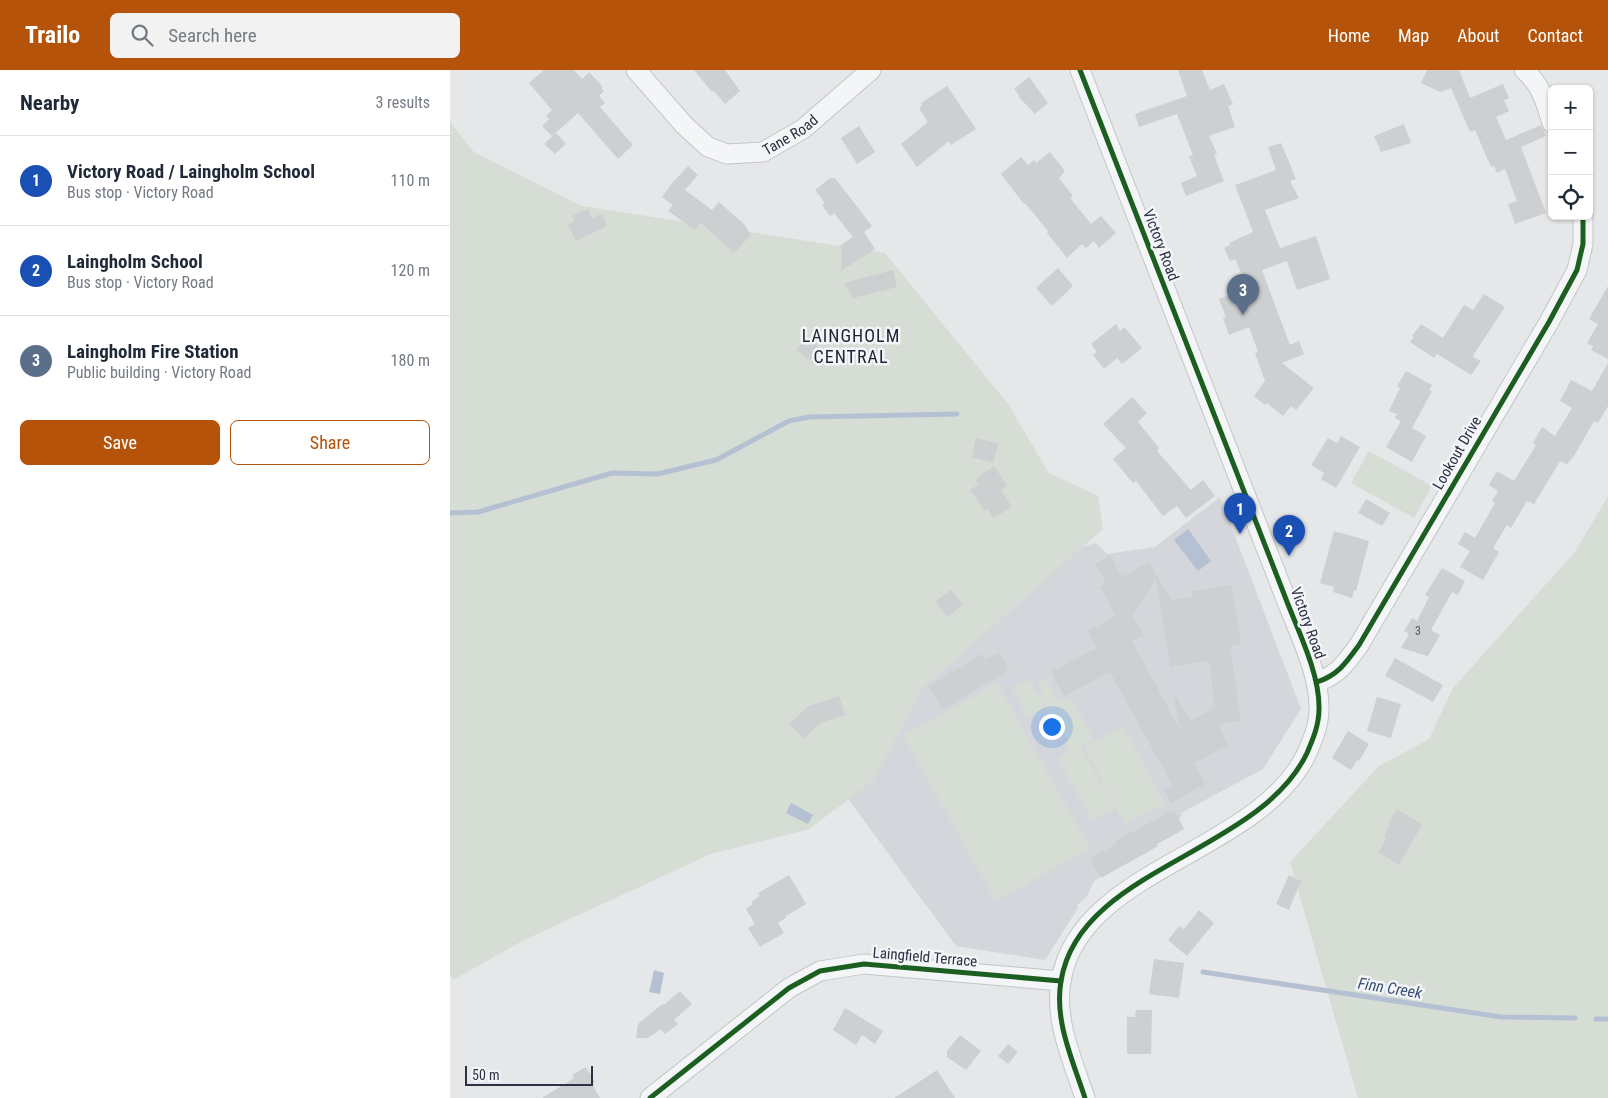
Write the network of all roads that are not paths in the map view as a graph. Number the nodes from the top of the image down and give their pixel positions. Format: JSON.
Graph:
{"nodes":[{"id":1,"x":636,"y":70,"type":"edge"},
{"id":2,"x":871,"y":70,"type":"edge"},
{"id":3,"x":1080,"y":70,"type":"edge"},
{"id":4,"x":1524,"y":70,"type":"edge"},
{"id":5,"x":1548,"y":110,"type":"edge"},
{"id":6,"x":1583,"y":220,"type":"edge"},
{"id":7,"x":1317,"y":682,"type":"junction"},
{"id":8,"x":1061,"y":981,"type":"junction"},
{"id":9,"x":650,"y":1098,"type":"edge"},
{"id":10,"x":1085,"y":1098,"type":"edge"}],
"edges":[{"from":1,"to":2,"type":"street","name":"Tane Road"},
{"from":3,"to":7,"type":"street","name":"Victory Road"},
{"from":4,"to":5,"type":"street"},
{"from":6,"to":7,"type":"street","name":"Lookout Drive"},
{"from":7,"to":8,"type":"street","name":"Victory Road"},
{"from":8,"to":9,"type":"street","name":"Laingfield Terrace"},
{"from":8,"to":10,"type":"street","name":"Victory Road"}]}
